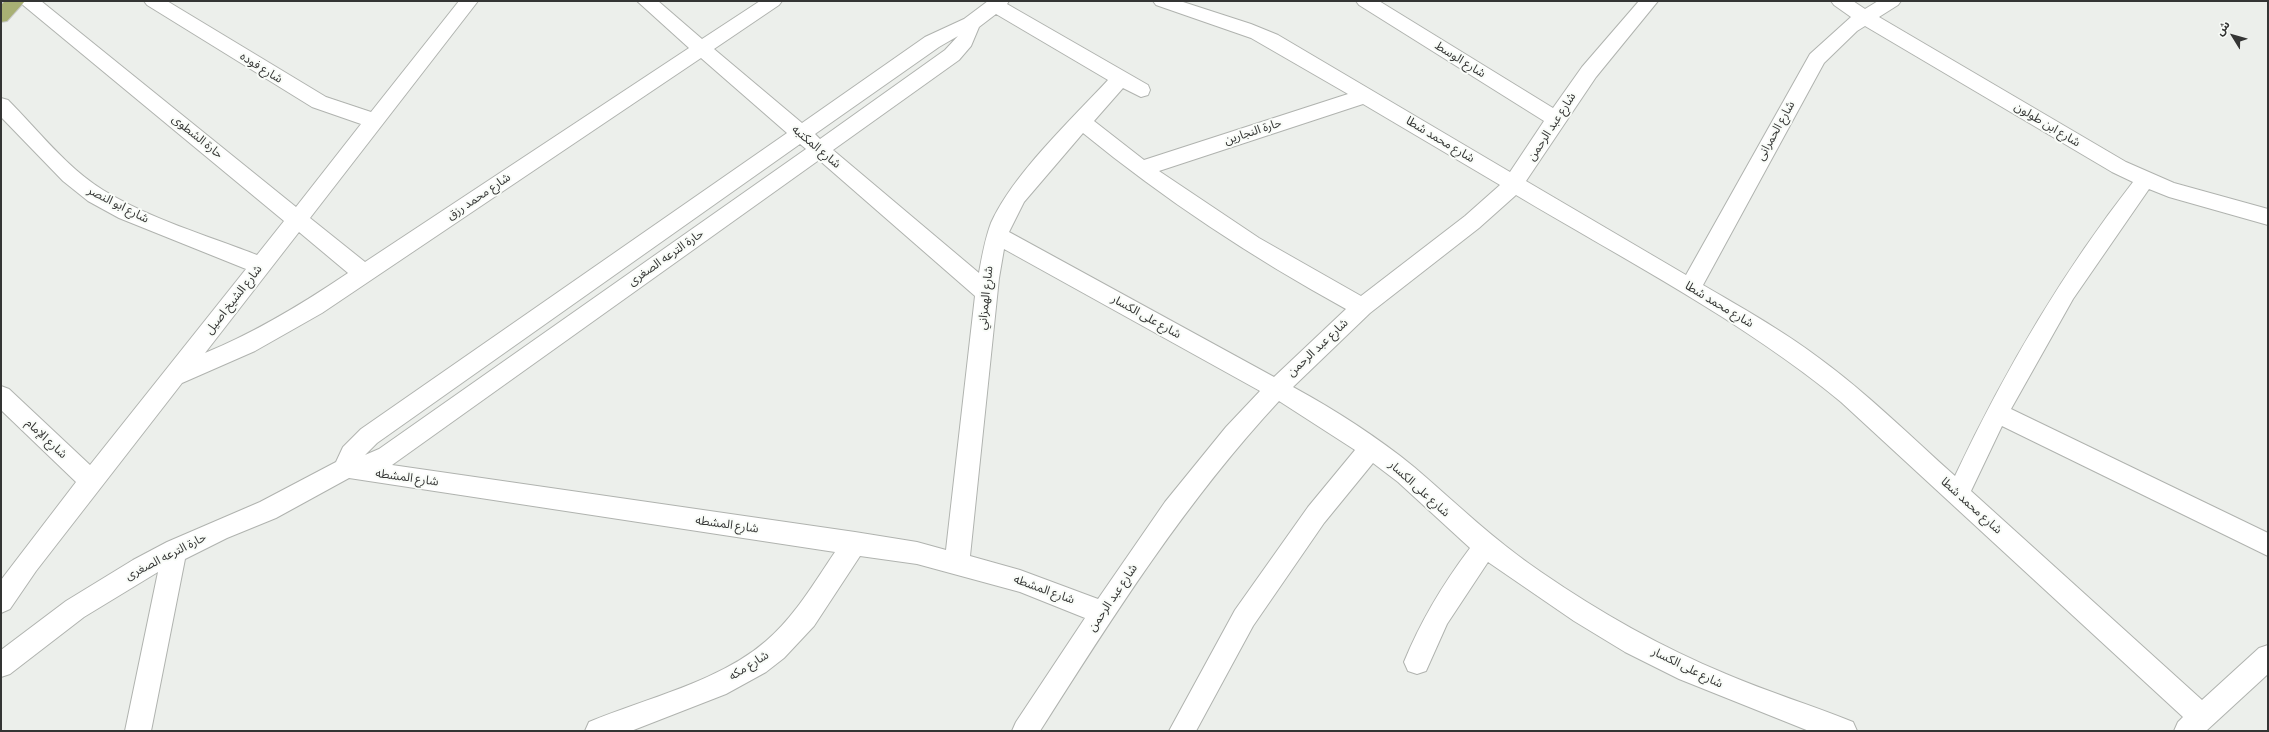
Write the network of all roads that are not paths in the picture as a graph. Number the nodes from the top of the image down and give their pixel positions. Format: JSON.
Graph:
{"nodes":[{"id":1,"x":16,"y":1,"type":"edge"},
{"id":2,"x":29,"y":1,"type":"edge"},
{"id":3,"x":153,"y":1,"type":"edge"},
{"id":4,"x":469,"y":1,"type":"edge"},
{"id":5,"x":646,"y":1,"type":"edge"},
{"id":6,"x":773,"y":1,"type":"edge"},
{"id":7,"x":1162,"y":1,"type":"edge"},
{"id":8,"x":1365,"y":1,"type":"edge"},
{"id":9,"x":1649,"y":1,"type":"edge"},
{"id":10,"x":1840,"y":1,"type":"edge"},
{"id":11,"x":1892,"y":1,"type":"edge"},
{"id":12,"x":998,"y":3,"type":"edge"},
{"id":13,"x":1,"y":16,"type":"edge"},
{"id":14,"x":1864,"y":17,"type":"junction"},
{"id":15,"x":970,"y":24,"type":"junction"},
{"id":16,"x":702,"y":48,"type":"junction"},
{"id":17,"x":1121,"y":78,"type":"junction"},
{"id":18,"x":1140,"y":90,"type":"dead end"},
{"id":19,"x":1365,"y":96,"type":"junction"},
{"id":20,"x":1,"y":105,"type":"edge"},
{"id":21,"x":1556,"y":119,"type":"junction"},
{"id":22,"x":375,"y":121,"type":"junction"},
{"id":23,"x":1082,"y":122,"type":"junction"},
{"id":24,"x":801,"y":134,"type":"junction"},
{"id":25,"x":820,"y":150,"type":"junction"},
{"id":26,"x":1140,"y":169,"type":"junction"},
{"id":27,"x":2144,"y":180,"type":"junction"},
{"id":28,"x":1514,"y":184,"type":"junction"},
{"id":29,"x":2268,"y":217,"type":"edge"},
{"id":30,"x":297,"y":219,"type":"junction"},
{"id":31,"x":997,"y":235,"type":"junction"},
{"id":32,"x":261,"y":266,"type":"junction"},
{"id":33,"x":364,"y":274,"type":"junction"},
{"id":34,"x":1690,"y":288,"type":"junction"},
{"id":35,"x":986,"y":292,"type":"junction"},
{"id":36,"x":1362,"y":307,"type":"junction"},
{"id":37,"x":175,"y":375,"type":"junction"},
{"id":38,"x":1276,"y":389,"type":"junction"},
{"id":39,"x":1,"y":396,"type":"edge"},
{"id":40,"x":1997,"y":413,"type":"junction"},
{"id":41,"x":1371,"y":448,"type":"junction"},
{"id":42,"x":344,"y":469,"type":"junction"},
{"id":43,"x":91,"y":481,"type":"junction"},
{"id":44,"x":1958,"y":494,"type":"junction"},
{"id":45,"x":854,"y":544,"type":"junction"},
{"id":46,"x":2268,"y":545,"type":"edge"},
{"id":47,"x":1486,"y":546,"type":"junction"},
{"id":48,"x":175,"y":550,"type":"junction"},
{"id":49,"x":957,"y":563,"type":"junction"},
{"id":50,"x":1,"y":601,"type":"edge"},
{"id":51,"x":1103,"y":613,"type":"junction"},
{"id":52,"x":2268,"y":657,"type":"edge"},
{"id":53,"x":1417,"y":662,"type":"dead end"},
{"id":54,"x":1,"y":665,"type":"edge"},
{"id":55,"x":2195,"y":724,"type":"edge"},
{"id":56,"x":138,"y":731,"type":"edge"},
{"id":57,"x":598,"y":731,"type":"edge"},
{"id":58,"x":1025,"y":731,"type":"edge"},
{"id":59,"x":1182,"y":731,"type":"edge"},
{"id":60,"x":1844,"y":731,"type":"edge"}],
"edges":[{"from":1,"to":13,"type":"highway"},
{"from":2,"to":30,"type":"street","name":"حارة الشطوى"},
{"from":3,"to":22,"type":"street","name":"شارع فوده"},
{"from":4,"to":22,"type":"street","name":"شارع الشيخ اصيل"},
{"from":5,"to":16,"type":"street","name":"شارع المكتبه"},
{"from":6,"to":16,"type":"street","name":"شارع محمد رزق"},
{"from":7,"to":19,"type":"street","name":"شارع محمد شطا"},
{"from":8,"to":21,"type":"street","name":"شارع الوسط"},
{"from":9,"to":21,"type":"street","name":"شارع عبد الرحمن"},
{"from":10,"to":14,"type":"street","name":"شارع ابن طولون"},
{"from":11,"to":14,"type":"street","name":"شارع الحمرانى"},
{"from":12,"to":15,"type":"street","name":"حارة الترعه الصغرى"},
{"from":12,"to":17,"type":"street"},
{"from":14,"to":27,"type":"street","name":"شارع ابن طولون"},
{"from":14,"to":34,"type":"street","name":"شارع الحمرانى"},
{"from":15,"to":24,"type":"street","name":"حارة الترعه الصغرى"},
{"from":15,"to":25,"type":"street","name":"حارة الترعه الصغرى"},
{"from":16,"to":24,"type":"street","name":"شارع المكتبه"},
{"from":16,"to":33,"type":"street","name":"شارع محمد رزق"},
{"from":17,"to":18,"type":"street"},
{"from":17,"to":23,"type":"street","name":"شارع الهمزاني"},
{"from":19,"to":26,"type":"street","name":"حارة النجارين"},
{"from":19,"to":28,"type":"street","name":"شارع محمد شطا"},
{"from":20,"to":32,"type":"street","name":"شارع ابو النصر"},
{"from":21,"to":28,"type":"street","name":"شارع عبد الرحمن"},
{"from":22,"to":30,"type":"street","name":"شارع الشيخ اصيل"},
{"from":23,"to":26,"type":"street"},
{"from":23,"to":31,"type":"street","name":"شارع الهمزاني"},
{"from":24,"to":25,"type":"street","name":"شارع المكتبه"},
{"from":24,"to":42,"type":"street","name":"حارة الترعه الصغرى"},
{"from":25,"to":35,"type":"street","name":"شارع المكتبه"},
{"from":25,"to":42,"type":"street","name":"حارة الترعه الصغرى"},
{"from":26,"to":36,"type":"street"},
{"from":27,"to":29,"type":"street","name":"شارع ابن طولون"},
{"from":27,"to":40,"type":"street"},
{"from":28,"to":34,"type":"street","name":"شارع محمد شطا"},
{"from":28,"to":36,"type":"street","name":"شارع عبد الرحمن"},
{"from":30,"to":32,"type":"street","name":"شارع الشيخ اصيل"},
{"from":30,"to":33,"type":"street","name":"حارة الشطوى"},
{"from":31,"to":35,"type":"street","name":"شارع الهمزاني"},
{"from":31,"to":38,"type":"street","name":"شارع على الكسار"},
{"from":32,"to":37,"type":"street","name":"شارع الشيخ اصيل"},
{"from":33,"to":37,"type":"street","name":"شارع محمد رزق"},
{"from":34,"to":44,"type":"street","name":"شارع محمد شطا"},
{"from":35,"to":49,"type":"street","name":"شارع الهمزاني"},
{"from":36,"to":38,"type":"street","name":"شارع عبد الرحمن"},
{"from":37,"to":43,"type":"street","name":"شارع الشيخ اصيل"},
{"from":38,"to":41,"type":"street","name":"شارع على الكسار"},
{"from":38,"to":51,"type":"street","name":"شارع عبد الرحمن"},
{"from":39,"to":43,"type":"street","name":"شارع الإمام"},
{"from":40,"to":44,"type":"street"},
{"from":40,"to":46,"type":"street"},
{"from":41,"to":47,"type":"street","name":"شارع على الكسار"},
{"from":41,"to":59,"type":"street"},
{"from":42,"to":45,"type":"street","name":"شارع المشطه"},
{"from":42,"to":48,"type":"street","name":"حارة الترعه الصغرى"},
{"from":43,"to":50,"type":"street","name":"شارع الشيخ اصيل"},
{"from":44,"to":55,"type":"street","name":"شارع محمد شطا"},
{"from":45,"to":49,"type":"street","name":"شارع المشطه"},
{"from":45,"to":57,"type":"street","name":"شارع مكه"},
{"from":47,"to":53,"type":"street"},
{"from":47,"to":60,"type":"street","name":"شارع على الكسار"},
{"from":48,"to":54,"type":"street","name":"حارة الترعه الصغرى"},
{"from":48,"to":56,"type":"street"},
{"from":49,"to":51,"type":"street","name":"شارع المشطه"},
{"from":51,"to":58,"type":"street","name":"شارع عبد الرحمن"},
{"from":52,"to":55,"type":"street"}]}
